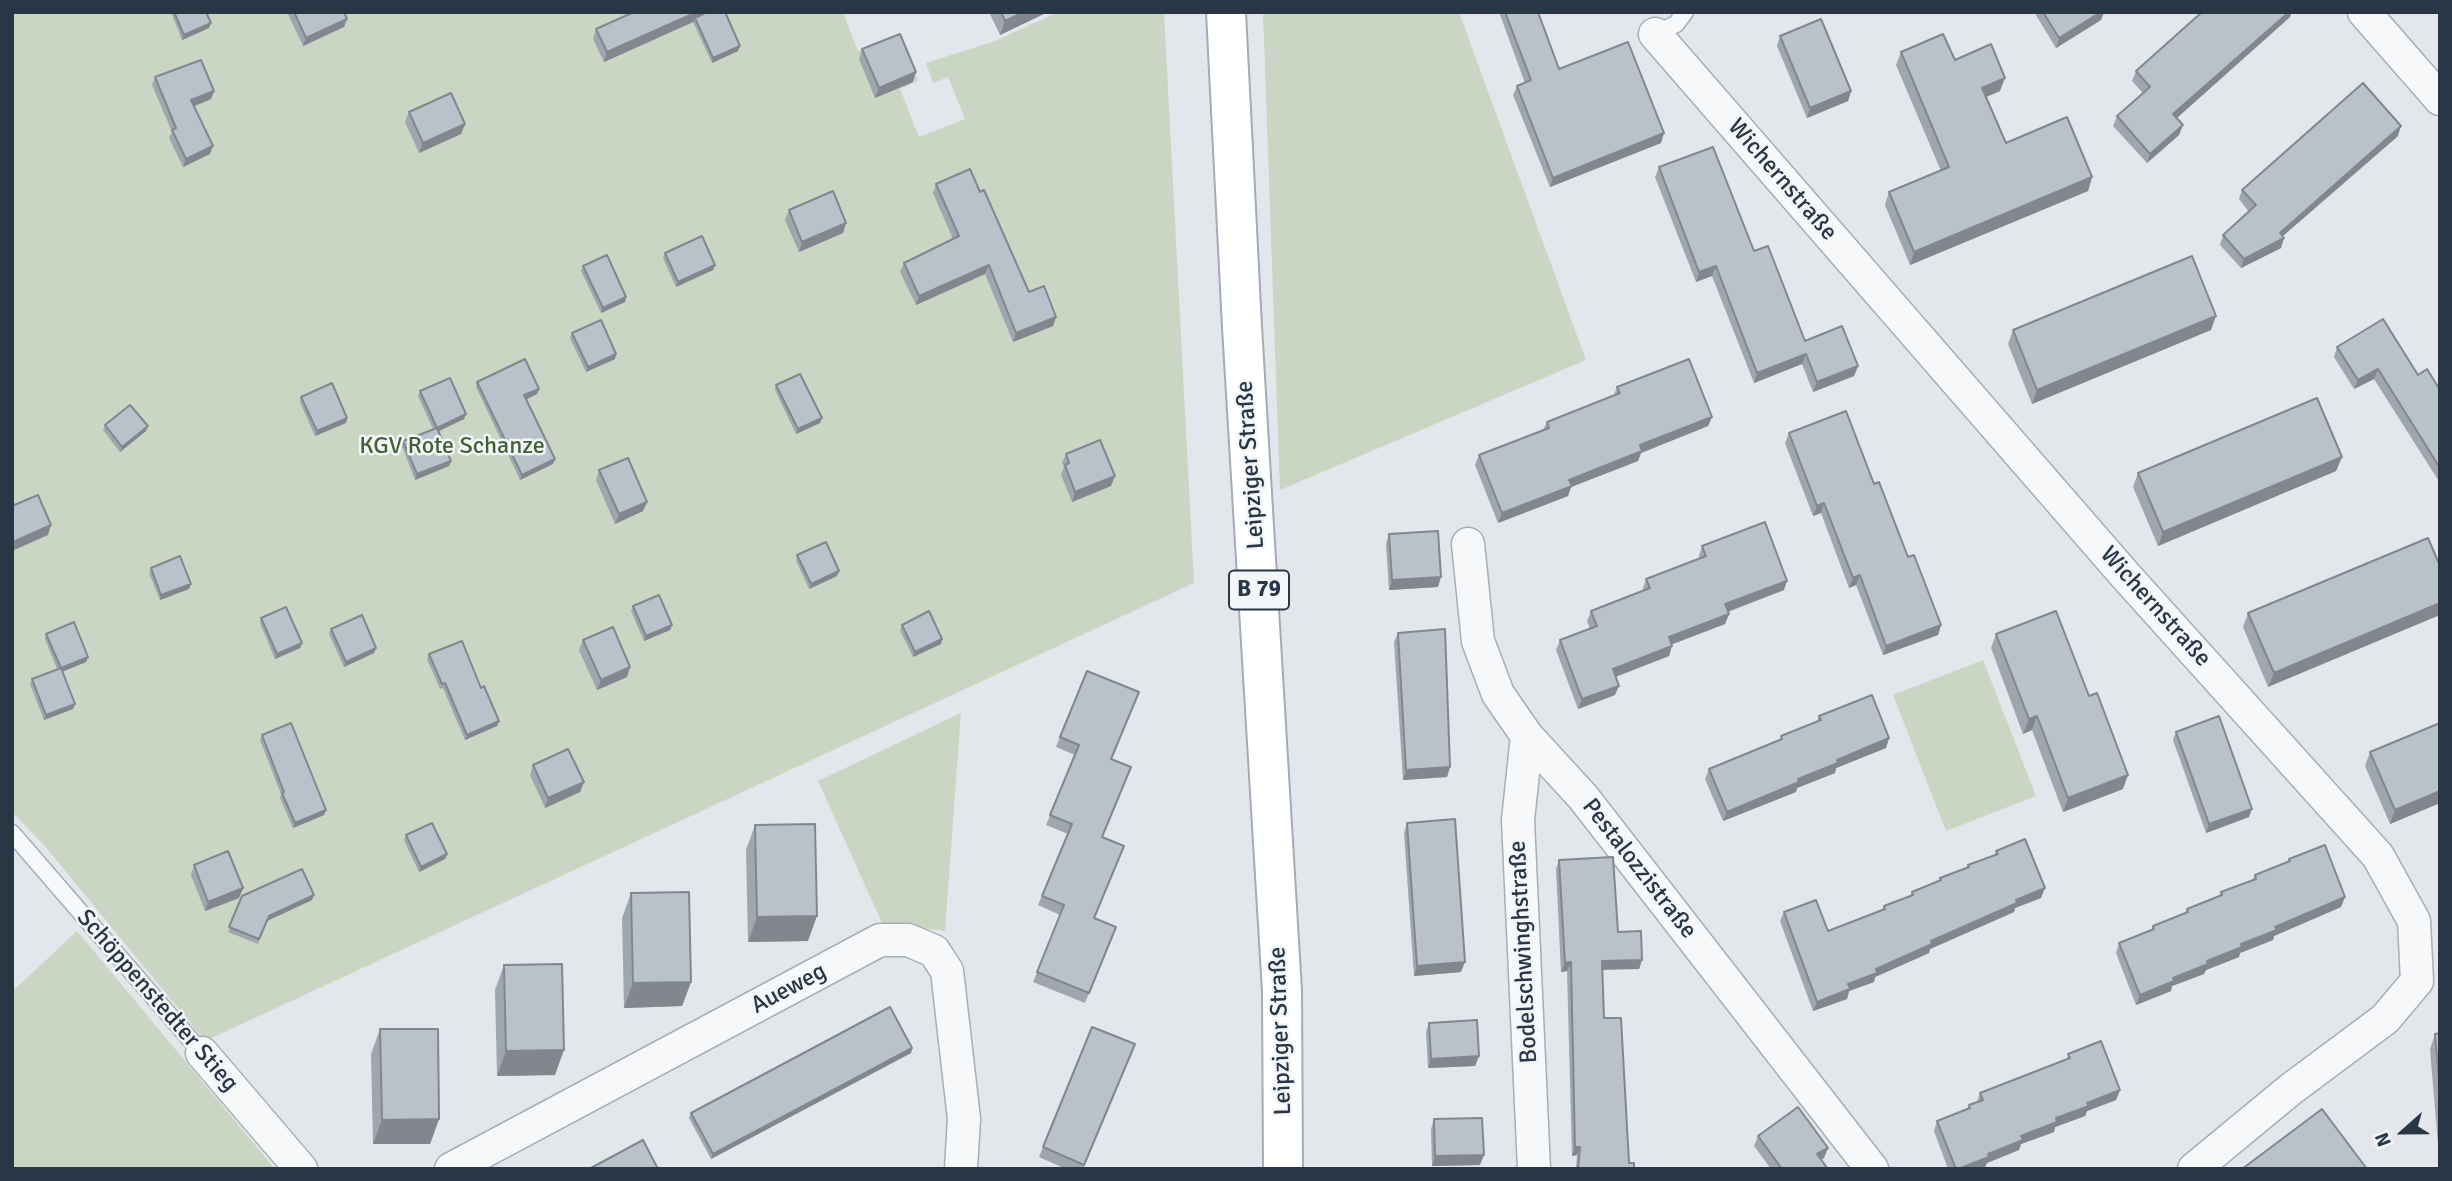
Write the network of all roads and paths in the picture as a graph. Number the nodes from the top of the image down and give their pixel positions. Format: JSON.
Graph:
{"nodes":[{"id":1,"x":1226,"y":12,"type":"edge"},
{"id":2,"x":1685,"y":12,"type":"edge"},
{"id":3,"x":2364,"y":12,"type":"edge"},
{"id":4,"x":1655,"y":34,"type":"joint"},
{"id":5,"x":2440,"y":99,"type":"edge"},
{"id":6,"x":1468,"y":544,"type":"dead end"},
{"id":7,"x":1527,"y":736,"type":"junction"},
{"id":8,"x":12,"y":833,"type":"edge"},
{"id":9,"x":202,"y":1053,"type":"joint"},
{"id":10,"x":301,"y":1169,"type":"edge"},
{"id":11,"x":451,"y":1169,"type":"edge"},
{"id":12,"x":961,"y":1169,"type":"edge"},
{"id":13,"x":1283,"y":1169,"type":"edge"},
{"id":14,"x":1534,"y":1169,"type":"edge"},
{"id":15,"x":1872,"y":1169,"type":"edge"},
{"id":16,"x":2194,"y":1169,"type":"edge"}],
"edges":[{"from":1,"to":13,"type":"main road","name":"Leipziger Straße","number":"B 79"},
{"from":2,"to":4,"type":"lane"},
{"from":3,"to":5,"type":"street"},
{"from":4,"to":16,"type":"street","name":"Wichernstraße"},
{"from":6,"to":7,"type":"street","name":"Pestalozzistraße"},
{"from":7,"to":14,"type":"street","name":"Bodelschwinghstraße"},
{"from":7,"to":15,"type":"street","name":"Pestalozzistraße"},
{"from":8,"to":9,"type":"lane","name":"Schöppenstedter Stieg"},
{"from":9,"to":10,"type":"street","name":"Schöppenstedter Stieg"},
{"from":11,"to":12,"type":"street","name":"Aueweg"}]}
